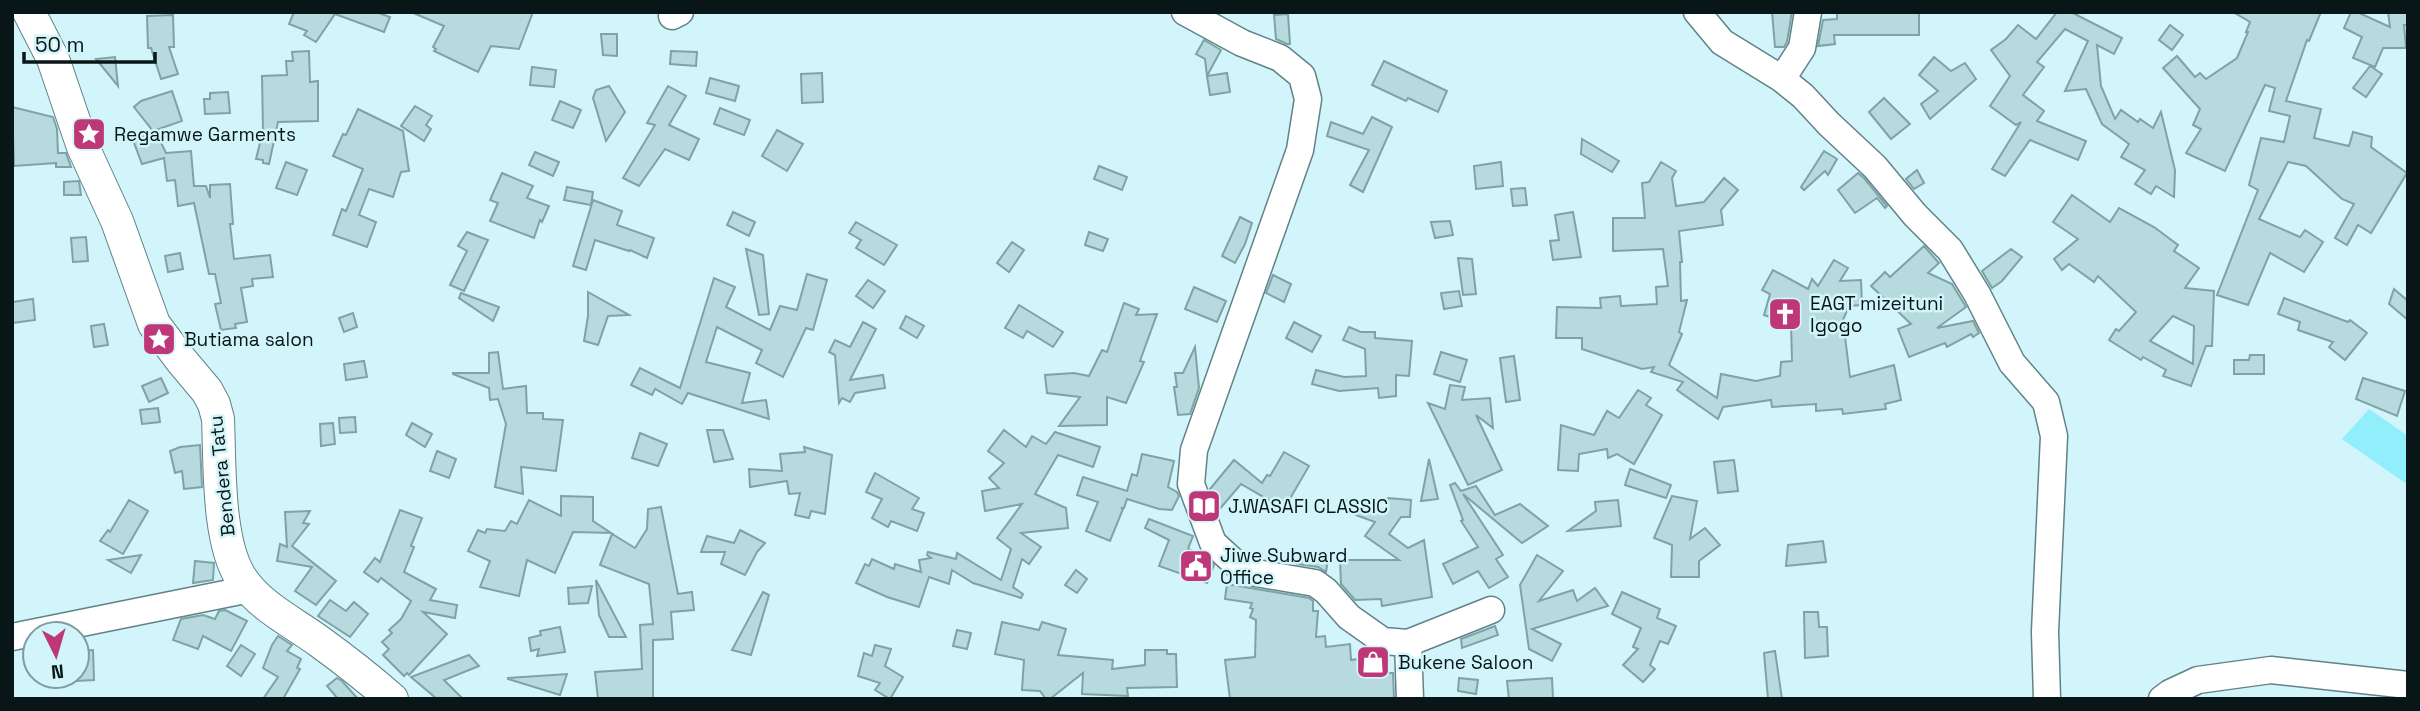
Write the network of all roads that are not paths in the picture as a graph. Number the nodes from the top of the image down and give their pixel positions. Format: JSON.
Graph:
{"nodes":[{"id":1,"x":29,"y":12,"type":"edge"},
{"id":2,"x":1185,"y":12,"type":"edge"},
{"id":3,"x":1697,"y":12,"type":"edge"},
{"id":4,"x":1808,"y":12,"type":"edge"},
{"id":5,"x":1782,"y":79,"type":"junction"},
{"id":6,"x":250,"y":589,"type":"junction"},
{"id":7,"x":1491,"y":610,"type":"dead end"},
{"id":8,"x":12,"y":637,"type":"edge"},
{"id":9,"x":1408,"y":643,"type":"junction"},
{"id":10,"x":2408,"y":685,"type":"edge"},
{"id":11,"x":392,"y":699,"type":"edge"},
{"id":12,"x":1410,"y":699,"type":"edge"},
{"id":13,"x":2047,"y":699,"type":"edge"},
{"id":14,"x":2162,"y":699,"type":"edge"}],
"edges":[{"from":1,"to":6,"type":"main road","name":"Bendera Tatu"},
{"from":2,"to":9,"type":"street"},
{"from":3,"to":5,"type":"street"},
{"from":4,"to":5,"type":"street"},
{"from":5,"to":13,"type":"street"},
{"from":6,"to":8,"type":"street"},
{"from":6,"to":11,"type":"main road","name":"Bendera Tatu"},
{"from":7,"to":9,"type":"street"},
{"from":9,"to":12,"type":"street"},
{"from":10,"to":14,"type":"street"}]}
